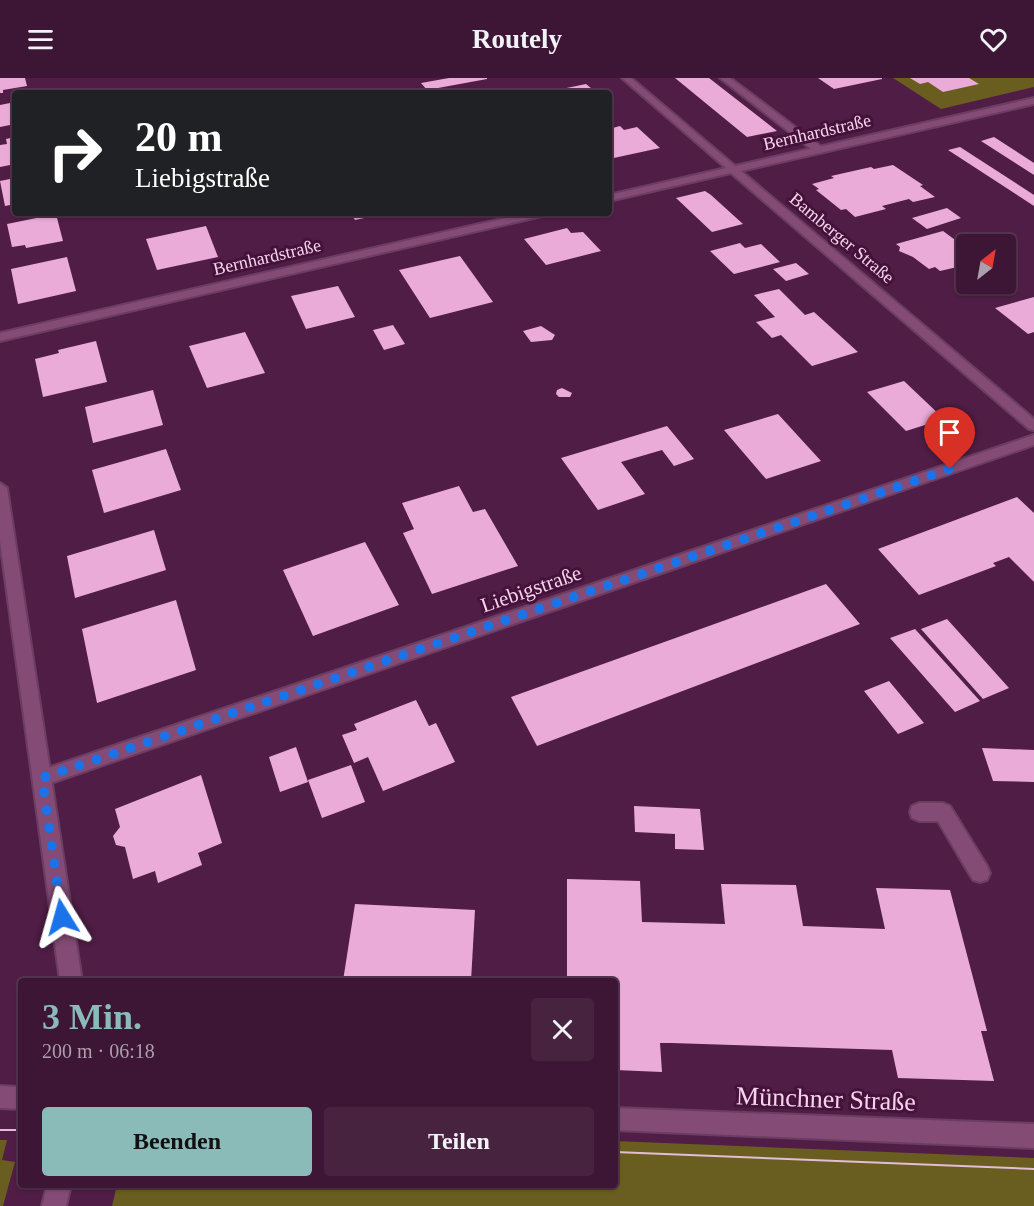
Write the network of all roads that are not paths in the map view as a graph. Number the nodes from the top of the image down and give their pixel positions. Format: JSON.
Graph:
{"nodes":[{"id":1,"x":626,"y":78,"type":"edge"},
{"id":2,"x":724,"y":78,"type":"edge"},
{"id":3,"x":1034,"y":101,"type":"edge"},
{"id":4,"x":819,"y":150,"type":"junction"},
{"id":5,"x":733,"y":169,"type":"junction"},
{"id":6,"x":612,"y":197,"type":"edge"},
{"id":7,"x":529,"y":216,"type":"edge"},
{"id":8,"x":0,"y":337,"type":"edge"},
{"id":9,"x":1034,"y":426,"type":"edge"},
{"id":10,"x":1034,"y":440,"type":"edge"},
{"id":11,"x":0,"y":488,"type":"edge"},
{"id":12,"x":42,"y":778,"type":"junction"},
{"id":13,"x":919,"y":812,"type":"dead end"},
{"id":14,"x":980,"y":873,"type":"dead end"},
{"id":15,"x":71,"y":978,"type":"edge"},
{"id":16,"x":0,"y":1097,"type":"edge"},
{"id":17,"x":18,"y":1098,"type":"edge"},
{"id":18,"x":618,"y":1119,"type":"edge"},
{"id":19,"x":1034,"y":1136,"type":"edge"},
{"id":20,"x":58,"y":1188,"type":"edge"},
{"id":21,"x":54,"y":1206,"type":"edge"}],
"edges":[{"from":1,"to":5,"type":"street","name":"Bamberger Straße"},
{"from":2,"to":4,"type":"street"},
{"from":3,"to":4,"type":"street","name":"Bernhardstraße"},
{"from":4,"to":5,"type":"street","name":"Bernhardstraße"},
{"from":5,"to":6,"type":"street","name":"Bernhardstraße"},
{"from":5,"to":9,"type":"street","name":"Bamberger Straße"},
{"from":7,"to":8,"type":"street","name":"Bernhardstraße"},
{"from":10,"to":12,"type":"street","name":"Liebigstraße"},
{"from":11,"to":12,"type":"street"},
{"from":12,"to":15,"type":"street"},
{"from":13,"to":14,"type":"street"},
{"from":16,"to":17,"type":"street"},
{"from":18,"to":19,"type":"street","name":"Münchner Straße"},
{"from":20,"to":21,"type":"street"}]}
